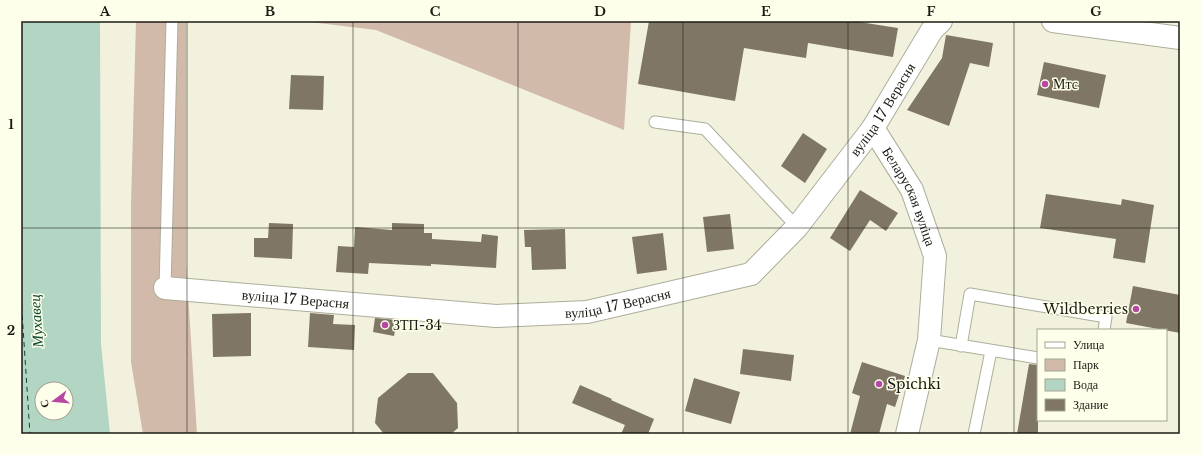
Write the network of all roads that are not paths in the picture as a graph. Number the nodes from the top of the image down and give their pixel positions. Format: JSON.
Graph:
{"nodes":[{"id":1,"x":172,"y":21,"type":"edge"},
{"id":2,"x":941,"y":21,"type":"edge"},
{"id":3,"x":1053,"y":21,"type":"edge"},
{"id":4,"x":1180,"y":38,"type":"edge"},
{"id":5,"x":655,"y":122,"type":"dead end"},
{"id":6,"x":873,"y":128,"type":"junction"},
{"id":7,"x":797,"y":227,"type":"junction"},
{"id":8,"x":165,"y":288,"type":"joint"},
{"id":9,"x":1104,"y":329,"type":"edge"},
{"id":10,"x":929,"y":340,"type":"junction"},
{"id":11,"x":961,"y":346,"type":"junction"},
{"id":12,"x":991,"y":351,"type":"junction"},
{"id":13,"x":1037,"y":358,"type":"edge"},
{"id":14,"x":907,"y":434,"type":"edge"},
{"id":15,"x":974,"y":434,"type":"edge"}],
"edges":[{"from":1,"to":8,"type":"lane"},
{"from":2,"to":6,"type":"street","name":"вуліца 17 Верасня"},
{"from":3,"to":4,"type":"street"},
{"from":5,"to":7,"type":"lane"},
{"from":6,"to":7,"type":"street","name":"вуліца 17 Верасня"},
{"from":6,"to":10,"type":"street","name":"Беларуская вуліца"},
{"from":7,"to":8,"type":"street","name":"вуліца 17 Верасня"},
{"from":9,"to":11,"type":"lane"},
{"from":10,"to":11,"type":"lane"},
{"from":10,"to":14,"type":"street","name":"Беларуская вуліца"},
{"from":11,"to":12,"type":"lane"},
{"from":12,"to":13,"type":"lane"},
{"from":12,"to":15,"type":"lane"}]}
